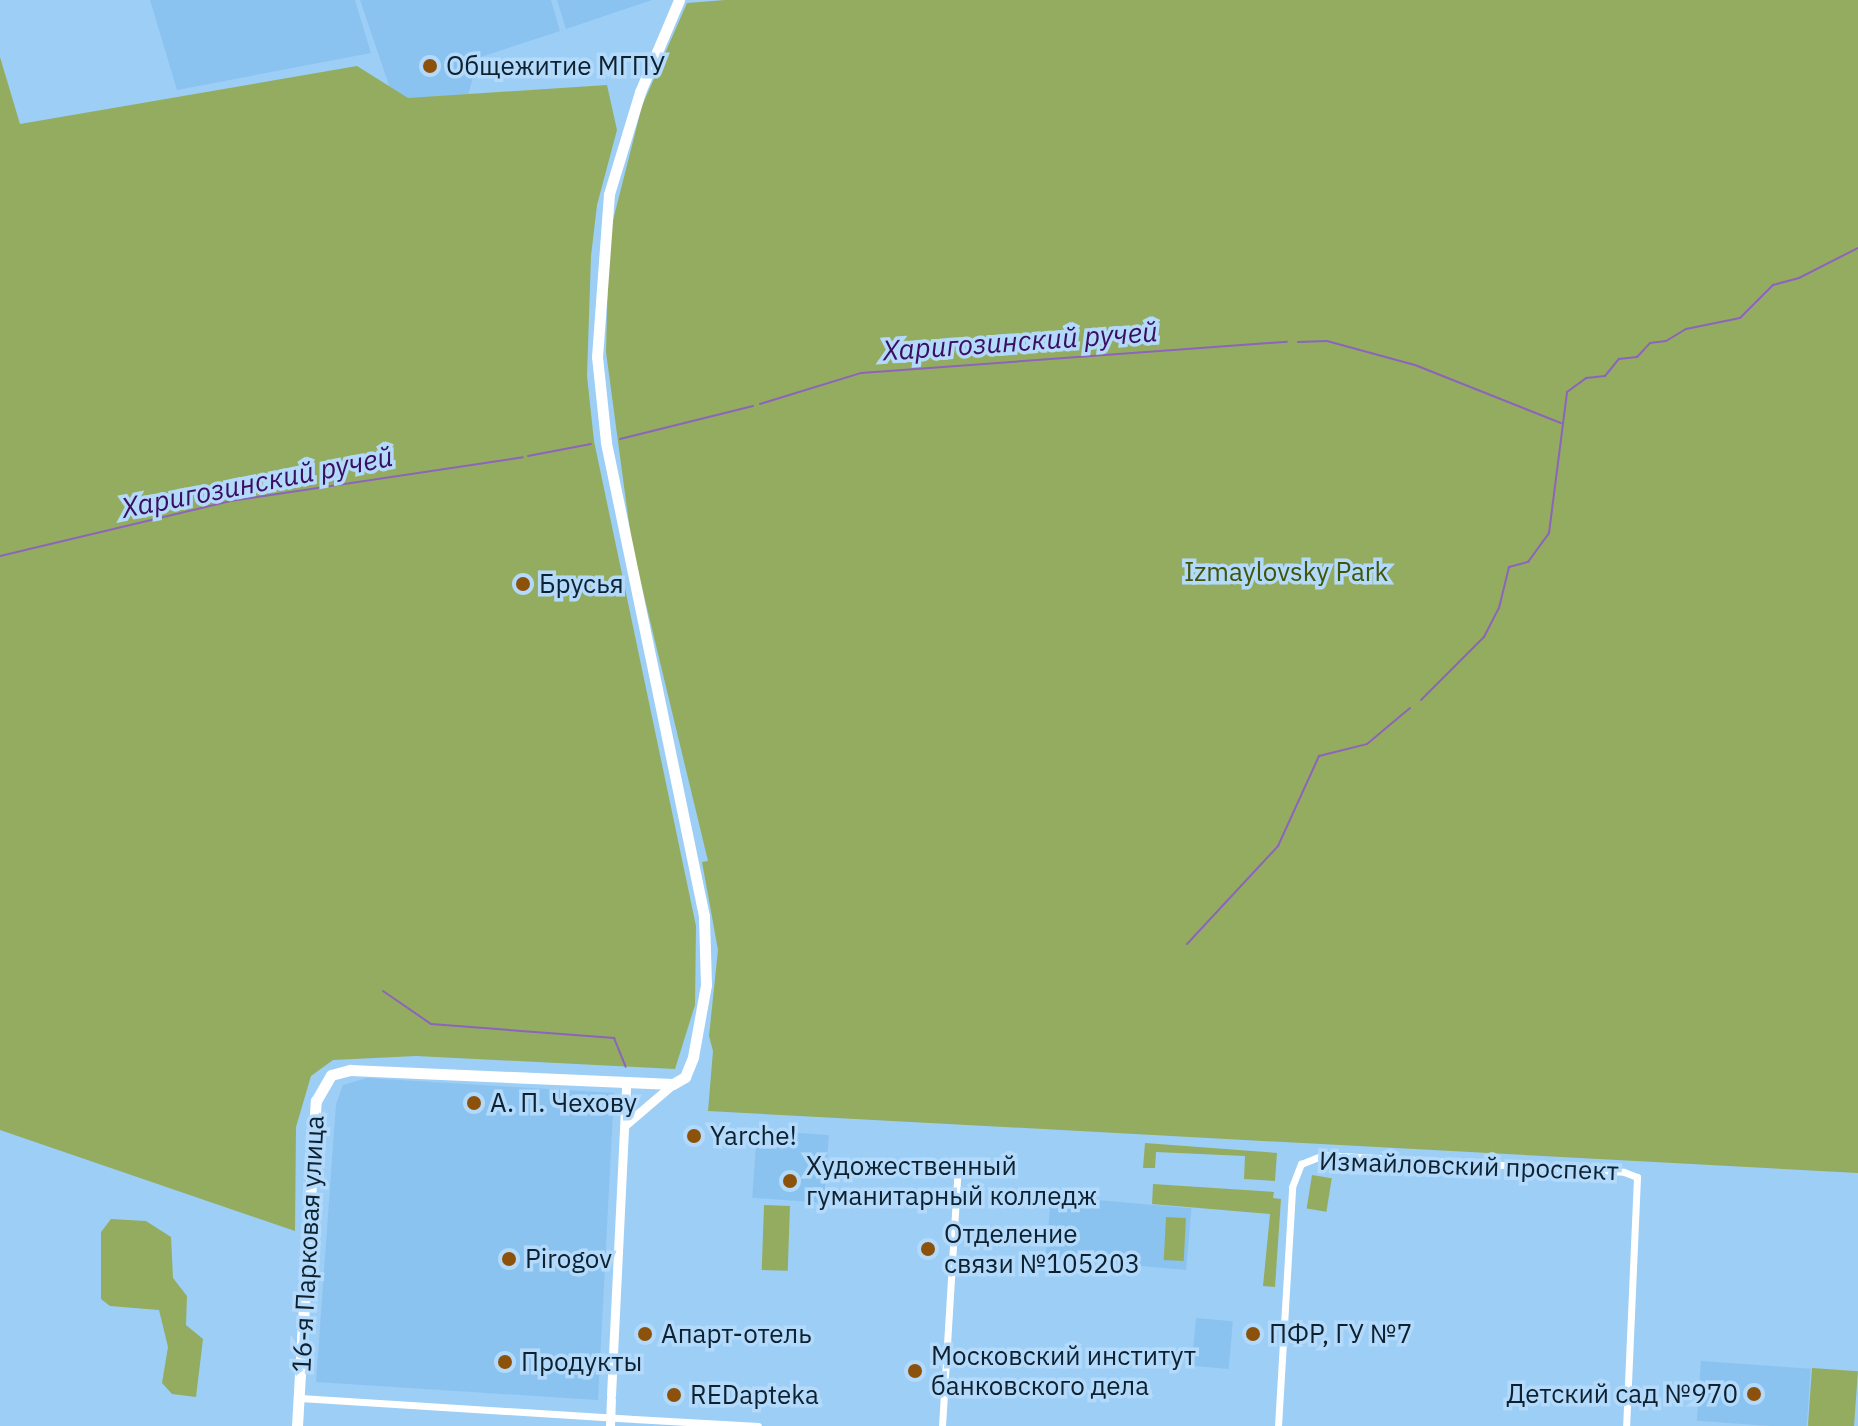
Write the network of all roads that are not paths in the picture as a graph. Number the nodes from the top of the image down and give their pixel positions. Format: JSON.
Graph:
{"nodes":[{"id":1,"x":679,"y":0,"type":"edge"},
{"id":2,"x":626,"y":1083,"type":"junction"},
{"id":3,"x":673,"y":1084,"type":"junction"},
{"id":4,"x":625,"y":1125,"type":"junction"},
{"id":5,"x":958,"y":1165,"type":"dead end"},
{"id":6,"x":300,"y":1398,"type":"junction"},
{"id":7,"x":610,"y":1422,"type":"edge"},
{"id":8,"x":297,"y":1426,"type":"edge"},
{"id":9,"x":758,"y":1426,"type":"edge"},
{"id":10,"x":942,"y":1426,"type":"edge"},
{"id":11,"x":1278,"y":1426,"type":"edge"},
{"id":12,"x":1626,"y":1426,"type":"edge"}],
"edges":[{"from":1,"to":3,"type":"main road"},
{"from":2,"to":3,"type":"main road"},
{"from":2,"to":4,"type":"street"},
{"from":2,"to":6,"type":"main road","name":"16-я Парковая улица"},
{"from":3,"to":4,"type":"street"},
{"from":4,"to":7,"type":"street"},
{"from":5,"to":10,"type":"street"},
{"from":6,"to":7,"type":"street"},
{"from":6,"to":8,"type":"main road","name":"16-я Парковая улица"},
{"from":7,"to":9,"type":"street"},
{"from":11,"to":12,"type":"street","name":"Измайловский проспект"}]}
